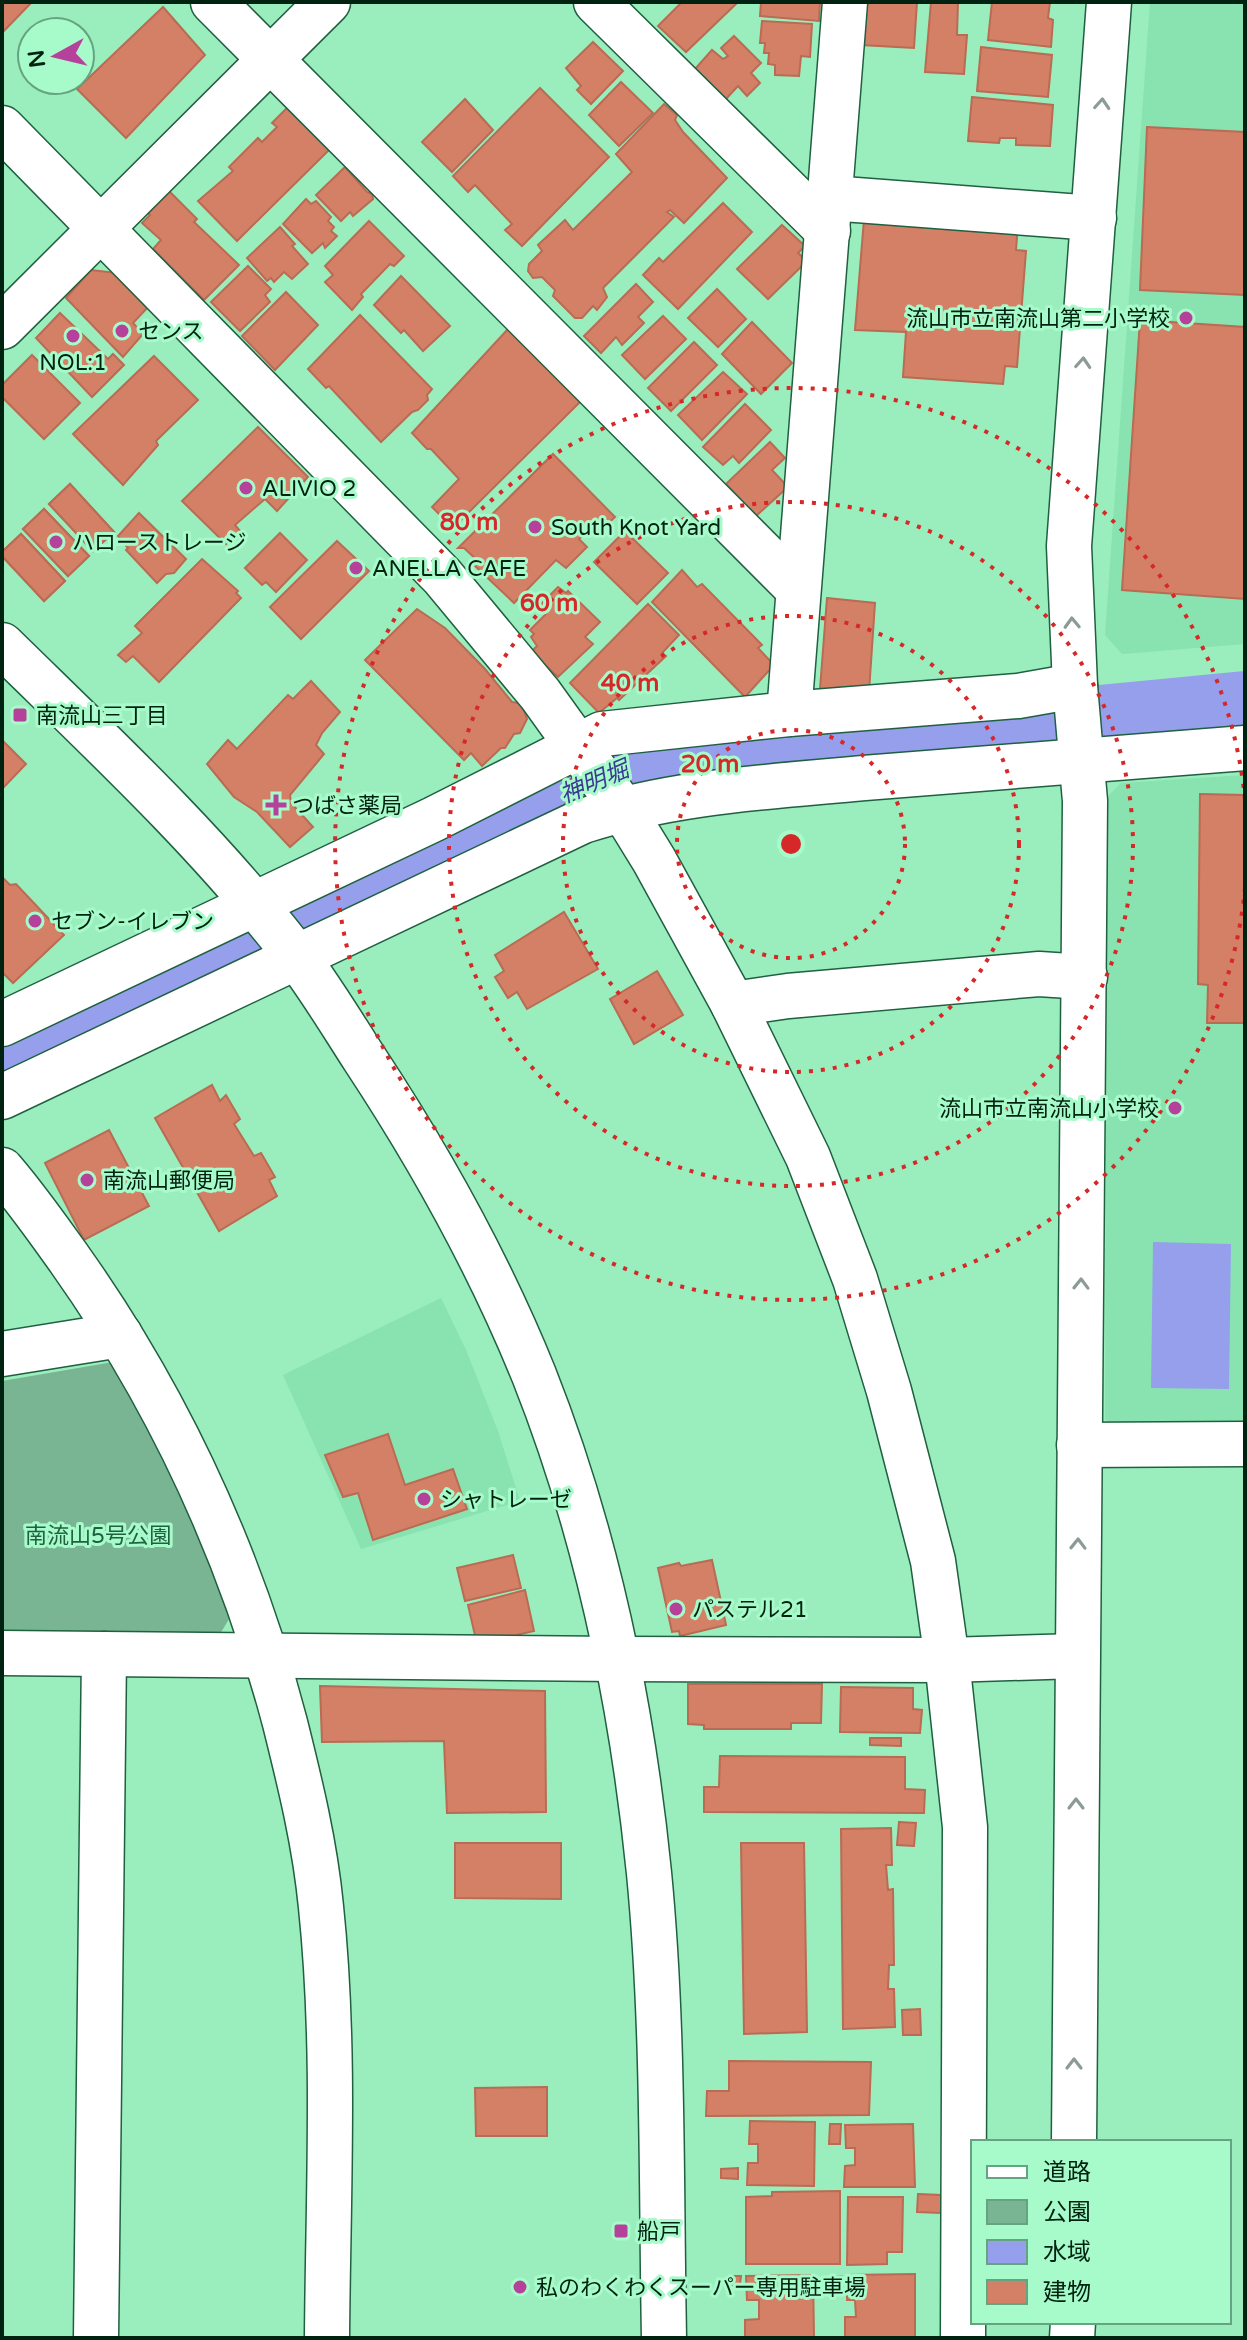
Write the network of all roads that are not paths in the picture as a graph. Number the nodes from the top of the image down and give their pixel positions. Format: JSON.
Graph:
{"nodes":[{"id":1,"x":213,"y":2,"type":"edge"},
{"id":2,"x":328,"y":2,"type":"edge"},
{"id":3,"x":596,"y":2,"type":"edge"},
{"id":4,"x":845,"y":2,"type":"edge"},
{"id":5,"x":1109,"y":2,"type":"edge"},
{"id":6,"x":270,"y":60,"type":"junction"},
{"id":7,"x":2,"y":128,"type":"edge"},
{"id":8,"x":829,"y":215,"type":"junction"},
{"id":9,"x":1094,"y":218,"type":"junction"},
{"id":10,"x":103,"y":228,"type":"junction"},
{"id":11,"x":2,"y":327,"type":"edge"},
{"id":12,"x":798,"y":589,"type":"junction"},
{"id":13,"x":2,"y":645,"type":"edge"},
{"id":14,"x":789,"y":714,"type":"junction"},
{"id":15,"x":1079,"y":722,"type":"junction"},
{"id":16,"x":576,"y":746,"type":"junction"},
{"id":17,"x":1245,"y":748,"type":"edge"},
{"id":18,"x":622,"y":808,"type":"junction"},
{"id":19,"x":275,"y":930,"type":"junction"},
{"id":20,"x":1085,"y":977,"type":"junction"},
{"id":21,"x":733,"y":1004,"type":"junction"},
{"id":22,"x":2,"y":1024,"type":"edge"},
{"id":23,"x":2,"y":1097,"type":"edge"},
{"id":24,"x":2,"y":1170,"type":"edge"},
{"id":25,"x":120,"y":1335,"type":"junction"},
{"id":26,"x":2,"y":1354,"type":"edge"},
{"id":27,"x":1245,"y":1444,"type":"edge"},
{"id":28,"x":1079,"y":1445,"type":"junction"},
{"id":29,"x":2,"y":1653,"type":"edge"},
{"id":30,"x":104,"y":1654,"type":"junction"},
{"id":31,"x":267,"y":1654,"type":"junction"},
{"id":32,"x":1077,"y":1656,"type":"junction"},
{"id":33,"x":617,"y":1659,"type":"junction"},
{"id":34,"x":947,"y":1660,"type":"junction"},
{"id":35,"x":1074,"y":2140,"type":"edge"},
{"id":36,"x":96,"y":2338,"type":"edge"},
{"id":37,"x":327,"y":2338,"type":"edge"},
{"id":38,"x":664,"y":2338,"type":"edge"},
{"id":39,"x":963,"y":2338,"type":"edge"}],
"edges":[{"from":1,"to":6,"type":"street"},
{"from":2,"to":6,"type":"street"},
{"from":3,"to":8,"type":"street"},
{"from":4,"to":8,"type":"street"},
{"from":9,"to":5,"type":"street","one_way":true},
{"from":6,"to":10,"type":"street"},
{"from":6,"to":12,"type":"street"},
{"from":7,"to":10,"type":"street"},
{"from":8,"to":9,"type":"street"},
{"from":8,"to":12,"type":"street"},
{"from":15,"to":9,"type":"street","one_way":true},
{"from":10,"to":11,"type":"street"},
{"from":10,"to":16,"type":"street"},
{"from":12,"to":14,"type":"street"},
{"from":13,"to":19,"type":"street"},
{"from":14,"to":15,"type":"street"},
{"from":14,"to":16,"type":"street"},
{"from":15,"to":17,"type":"street"},
{"from":15,"to":18,"type":"street"},
{"from":15,"to":20,"type":"street"},
{"from":16,"to":18,"type":"street"},
{"from":16,"to":19,"type":"street"},
{"from":18,"to":19,"type":"street"},
{"from":18,"to":21,"type":"street"},
{"from":19,"to":22,"type":"street"},
{"from":19,"to":23,"type":"street"},
{"from":19,"to":33,"type":"street"},
{"from":20,"to":21,"type":"street"},
{"from":28,"to":20,"type":"street","one_way":true},
{"from":21,"to":34,"type":"street"},
{"from":24,"to":25,"type":"street"},
{"from":25,"to":26,"type":"street"},
{"from":25,"to":31,"type":"street"},
{"from":27,"to":28,"type":"street"},
{"from":32,"to":28,"type":"street","one_way":true},
{"from":29,"to":30,"type":"street"},
{"from":30,"to":31,"type":"street"},
{"from":30,"to":36,"type":"street"},
{"from":31,"to":33,"type":"street"},
{"from":31,"to":37,"type":"street"},
{"from":32,"to":34,"type":"street"},
{"from":35,"to":32,"type":"street","one_way":true},
{"from":33,"to":34,"type":"street"},
{"from":33,"to":38,"type":"street"},
{"from":34,"to":39,"type":"street"}]}
